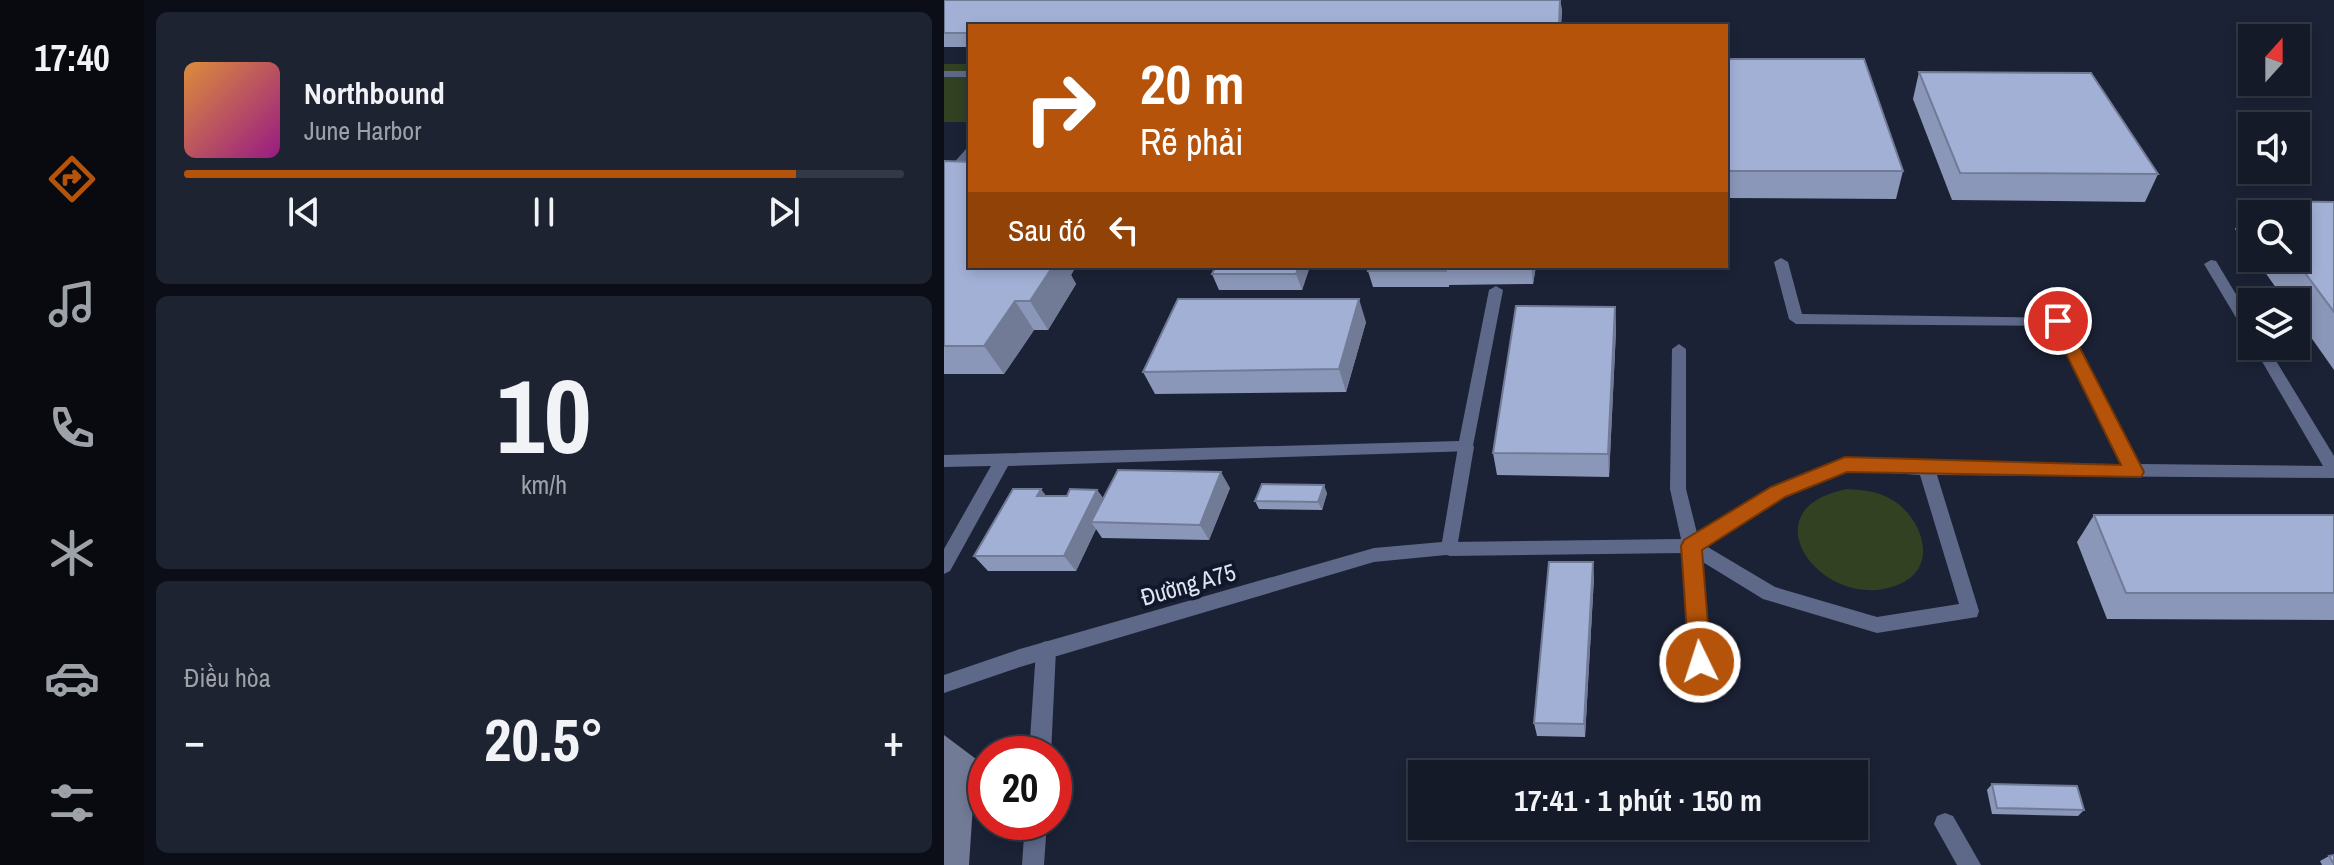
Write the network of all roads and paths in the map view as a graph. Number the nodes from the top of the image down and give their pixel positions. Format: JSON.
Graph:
{"nodes":[{"id":1,"x":944,"y":74,"type":"edge"},
{"id":2,"x":968,"y":74,"type":"edge"},
{"id":3,"x":968,"y":153,"type":"edge"},
{"id":4,"x":944,"y":182,"type":"edge"},
{"id":5,"x":1781,"y":262,"type":"dead end"},
{"id":6,"x":2211,"y":264,"type":"dead end"},
{"id":7,"x":1496,"y":290,"type":"dead end"},
{"id":8,"x":2238,"y":309,"type":"edge"},
{"id":9,"x":1679,"y":349,"type":"dead end"},
{"id":10,"x":2268,"y":360,"type":"edge"},
{"id":11,"x":1466,"y":447,"type":"junction"},
{"id":12,"x":1003,"y":460,"type":"junction"},
{"id":13,"x":944,"y":461,"type":"edge"},
{"id":14,"x":1927,"y":469,"type":"junction"},
{"id":15,"x":2334,"y":471,"type":"edge"},
{"id":16,"x":2135,"y":472,"type":"junction"},
{"id":17,"x":1691,"y":546,"type":"junction"},
{"id":18,"x":1450,"y":549,"type":"junction"},
{"id":19,"x":944,"y":566,"type":"edge"},
{"id":20,"x":1046,"y":650,"type":"junction"},
{"id":21,"x":1700,"y":662,"type":"dead end"},
{"id":22,"x":944,"y":684,"type":"edge"},
{"id":23,"x":1041,"y":736,"type":"edge"},
{"id":24,"x":1945,"y":824,"type":"dead end"},
{"id":25,"x":1035,"y":840,"type":"edge"},
{"id":26,"x":1033,"y":865,"type":"edge"},
{"id":27,"x":1970,"y":865,"type":"edge"}],
"edges":[{"from":1,"to":2,"type":"street"},
{"from":3,"to":4,"type":"street"},
{"from":5,"to":16,"type":"street"},
{"from":6,"to":8,"type":"street"},
{"from":7,"to":11,"type":"street"},
{"from":9,"to":17,"type":"street"},
{"from":10,"to":15,"type":"street"},
{"from":11,"to":12,"type":"street"},
{"from":11,"to":18,"type":"street"},
{"from":12,"to":13,"type":"street"},
{"from":12,"to":19,"type":"street"},
{"from":14,"to":16,"type":"street"},
{"from":14,"to":17,"type":"street"},
{"from":14,"to":17,"type":"street"},
{"from":15,"to":16,"type":"street"},
{"from":17,"to":18,"type":"street","name":"Đường A75"},
{"from":17,"to":21,"type":"street"},
{"from":18,"to":20,"type":"street","name":"Đường A75"},
{"from":20,"to":22,"type":"street","name":"Đường A75"},
{"from":20,"to":23,"type":"street"},
{"from":24,"to":27,"type":"street"},
{"from":25,"to":26,"type":"street"}]}
